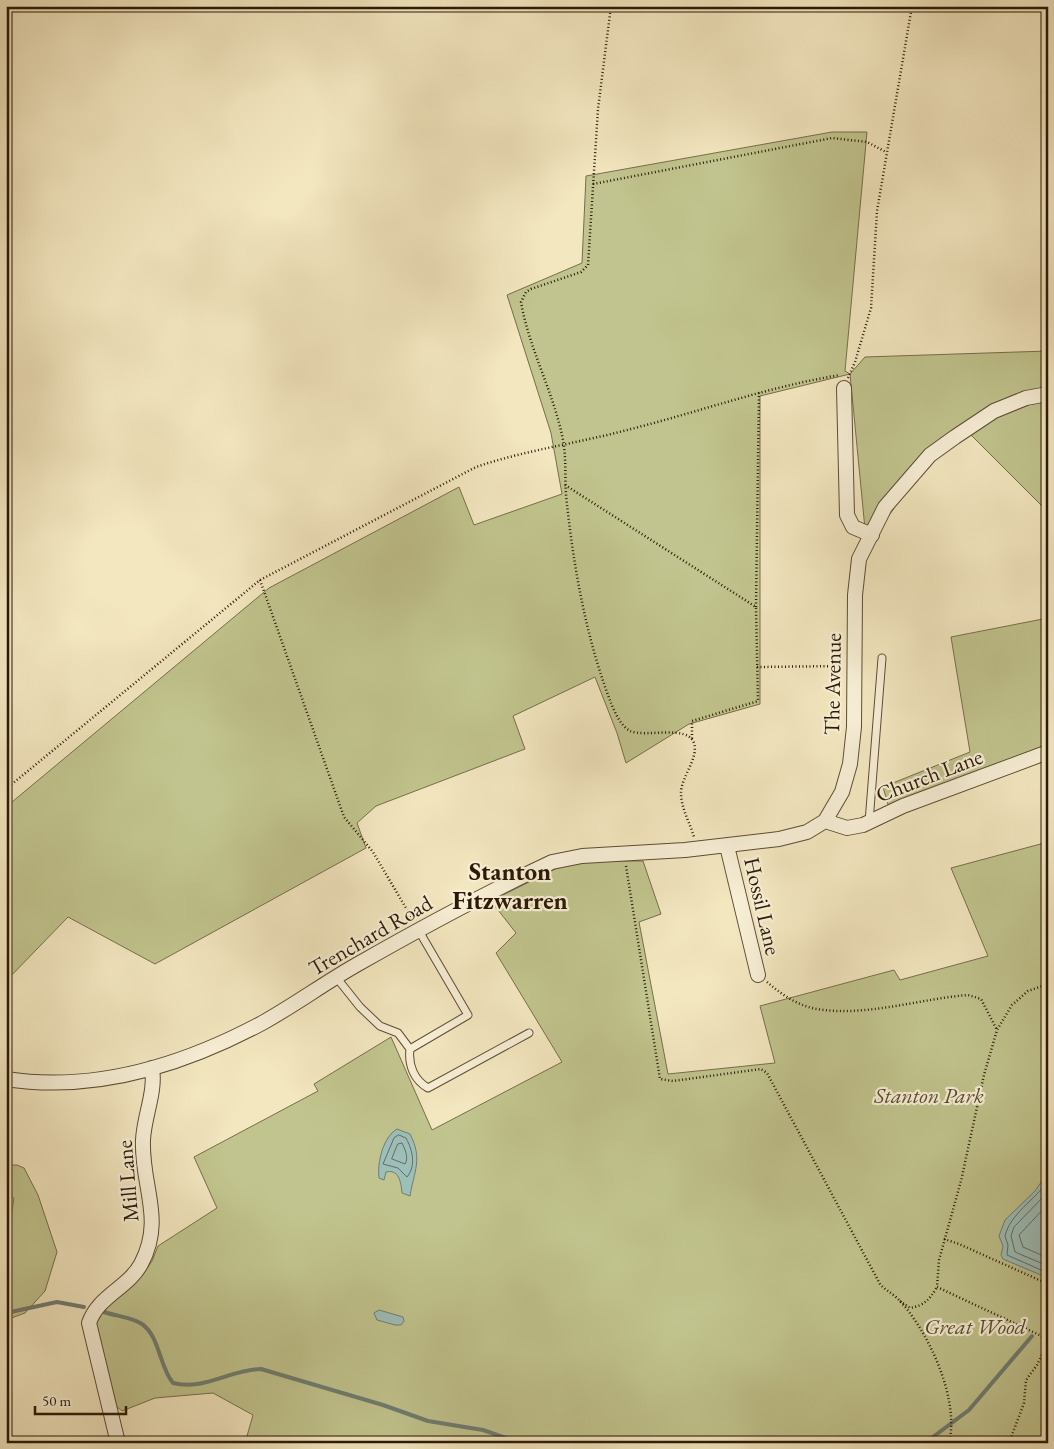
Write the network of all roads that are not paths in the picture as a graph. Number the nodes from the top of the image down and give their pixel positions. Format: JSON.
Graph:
{"nodes":[{"id":1,"x":844,"y":388,"type":"road end"},
{"id":2,"x":1048,"y":394,"type":"edge"},
{"id":3,"x":872,"y":535,"type":"junction"},
{"id":4,"x":882,"y":658,"type":"dead end"},
{"id":5,"x":1048,"y":752,"type":"edge"},
{"id":6,"x":869,"y":822,"type":"junction"},
{"id":7,"x":821,"y":824,"type":"junction"},
{"id":8,"x":727,"y":846,"type":"junction"},
{"id":9,"x":419,"y":931,"type":"junction"},
{"id":10,"x":758,"y":975,"type":"road end"},
{"id":11,"x":336,"y":977,"type":"junction"},
{"id":12,"x":529,"y":1033,"type":"dead end"},
{"id":13,"x":410,"y":1049,"type":"junction"},
{"id":14,"x":152,"y":1068,"type":"junction"},
{"id":15,"x":6,"y":1079,"type":"edge"},
{"id":16,"x":118,"y":1443,"type":"edge"}],
"edges":[{"from":1,"to":3,"type":"street"},
{"from":2,"to":3,"type":"street","name":"The Avenue"},
{"from":3,"to":7,"type":"street","name":"The Avenue"},
{"from":4,"to":6,"type":"lane"},
{"from":5,"to":6,"type":"street","name":"Church Lane"},
{"from":6,"to":7,"type":"street","name":"Church Lane"},
{"from":7,"to":8,"type":"street","name":"Trenchard Road"},
{"from":8,"to":9,"type":"street","name":"Trenchard Road"},
{"from":8,"to":10,"type":"street","name":"Hossil Lane"},
{"from":9,"to":11,"type":"street","name":"Trenchard Road"},
{"from":9,"to":13,"type":"lane"},
{"from":11,"to":13,"type":"lane"},
{"from":11,"to":14,"type":"street","name":"Trenchard Road"},
{"from":12,"to":13,"type":"lane"},
{"from":14,"to":15,"type":"street","name":"Trenchard Road"},
{"from":14,"to":16,"type":"street","name":"Mill Lane"}]}
